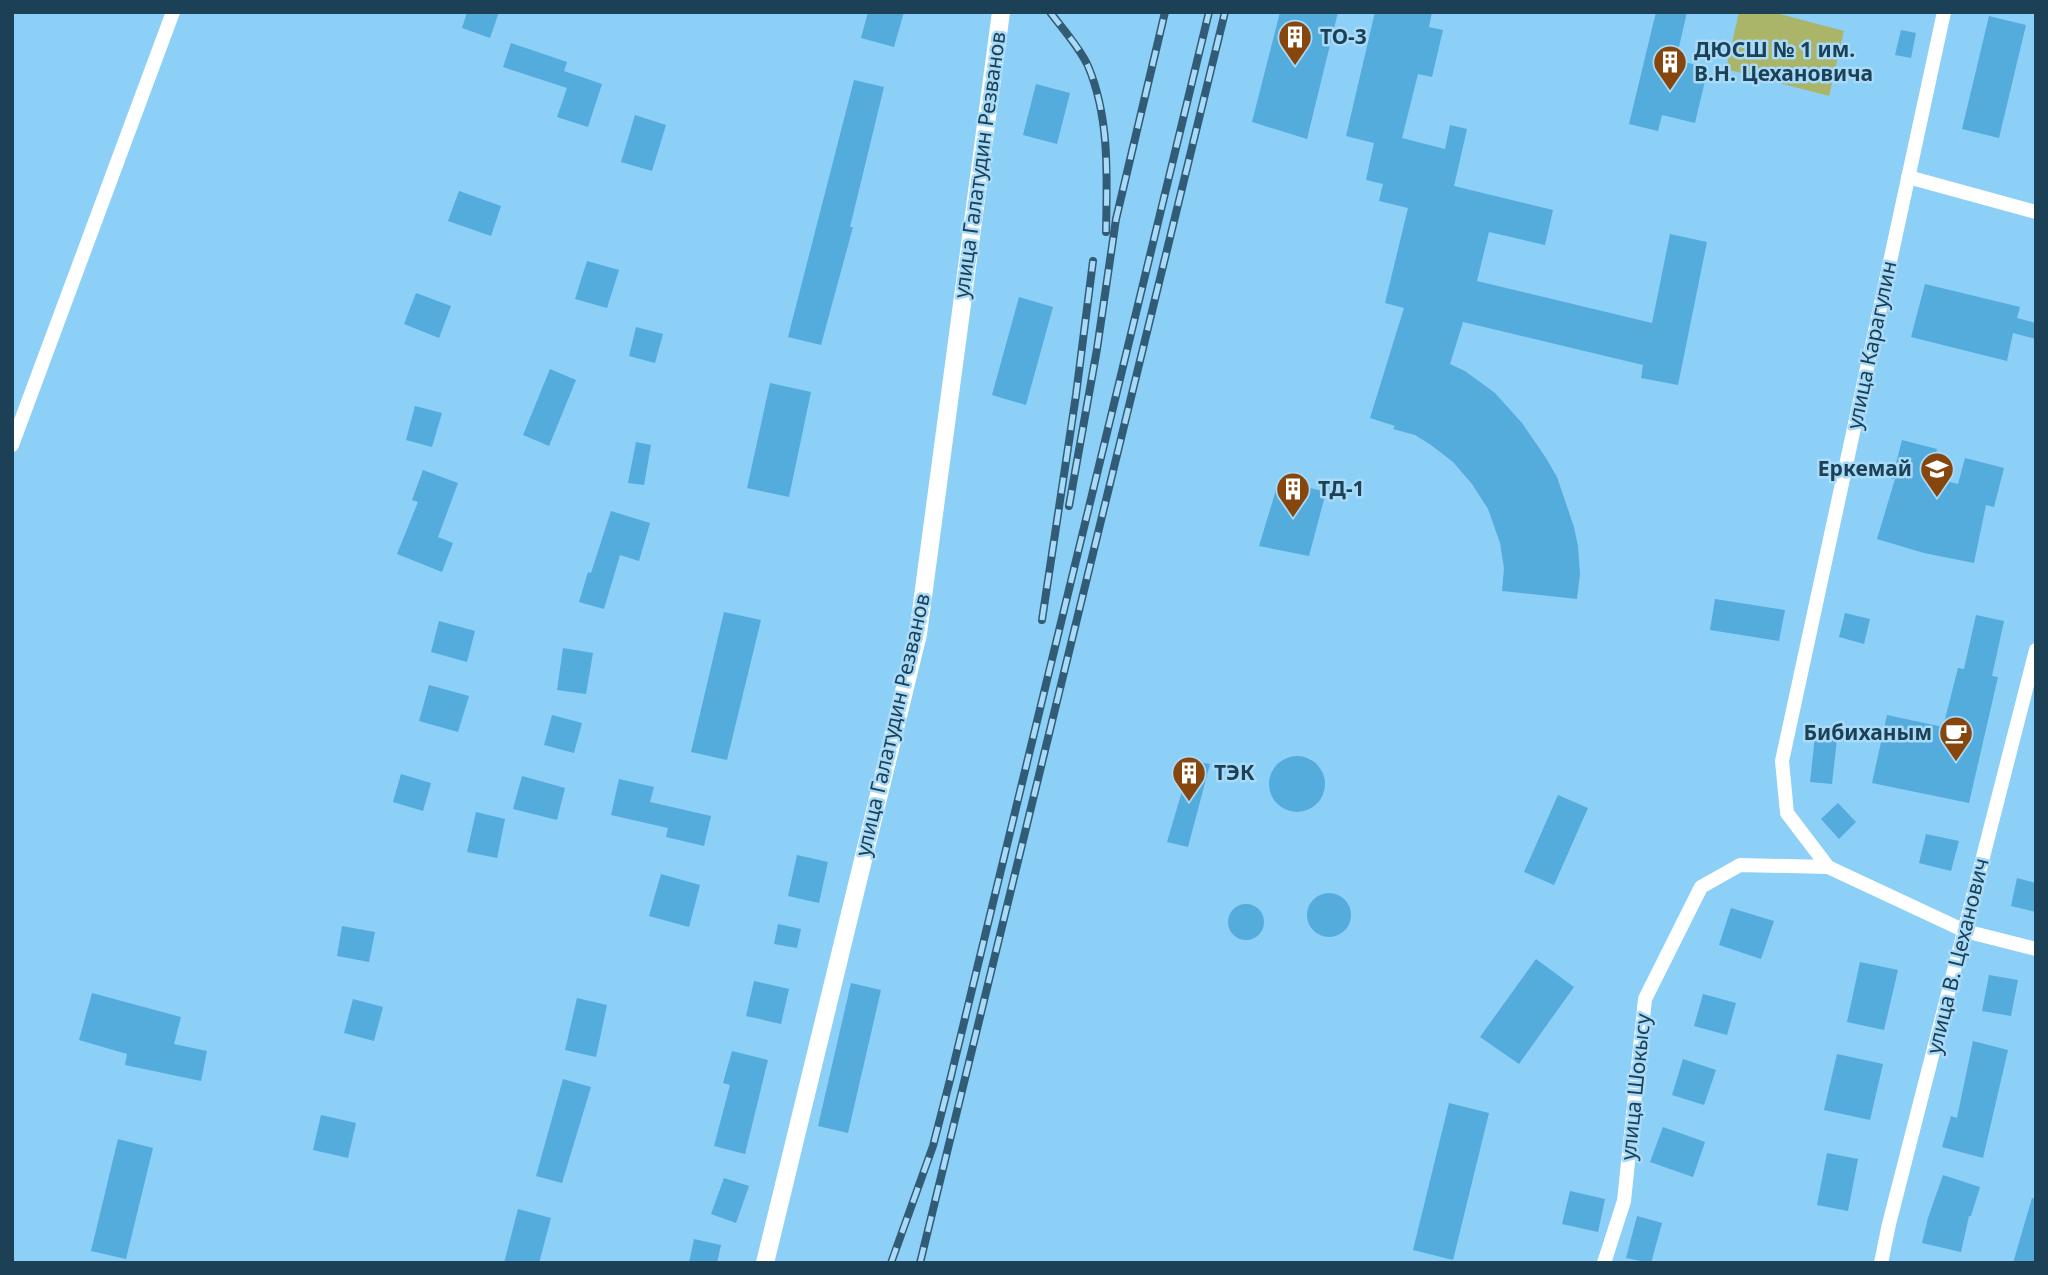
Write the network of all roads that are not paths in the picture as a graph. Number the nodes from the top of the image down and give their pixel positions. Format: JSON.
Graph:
{"nodes":[{"id":1,"x":173,"y":12,"type":"edge"},
{"id":2,"x":1000,"y":12,"type":"edge"},
{"id":3,"x":1944,"y":12,"type":"edge"},
{"id":4,"x":1909,"y":177,"type":"junction"},
{"id":5,"x":2036,"y":212,"type":"edge"},
{"id":6,"x":12,"y":445,"type":"edge"},
{"id":7,"x":2036,"y":650,"type":"edge"},
{"id":8,"x":1828,"y":867,"type":"junction"},
{"id":9,"x":1965,"y":931,"type":"junction"},
{"id":10,"x":2036,"y":949,"type":"edge"},
{"id":11,"x":765,"y":1263,"type":"edge"},
{"id":12,"x":1604,"y":1263,"type":"edge"},
{"id":13,"x":1881,"y":1263,"type":"edge"}],
"edges":[{"from":1,"to":6,"type":"street"},
{"from":2,"to":11,"type":"street","name":"улица Галатудин Резванов"},
{"from":3,"to":4,"type":"street","name":"улица Карагулин"},
{"from":4,"to":5,"type":"street"},
{"from":4,"to":8,"type":"street","name":"улица Карагулин"},
{"from":7,"to":9,"type":"street","name":"улица В. Цеханович"},
{"from":8,"to":9,"type":"street"},
{"from":8,"to":12,"type":"street","name":"улица Шокысу"},
{"from":9,"to":10,"type":"street"},
{"from":9,"to":13,"type":"street","name":"улица В. Цеханович"}]}
